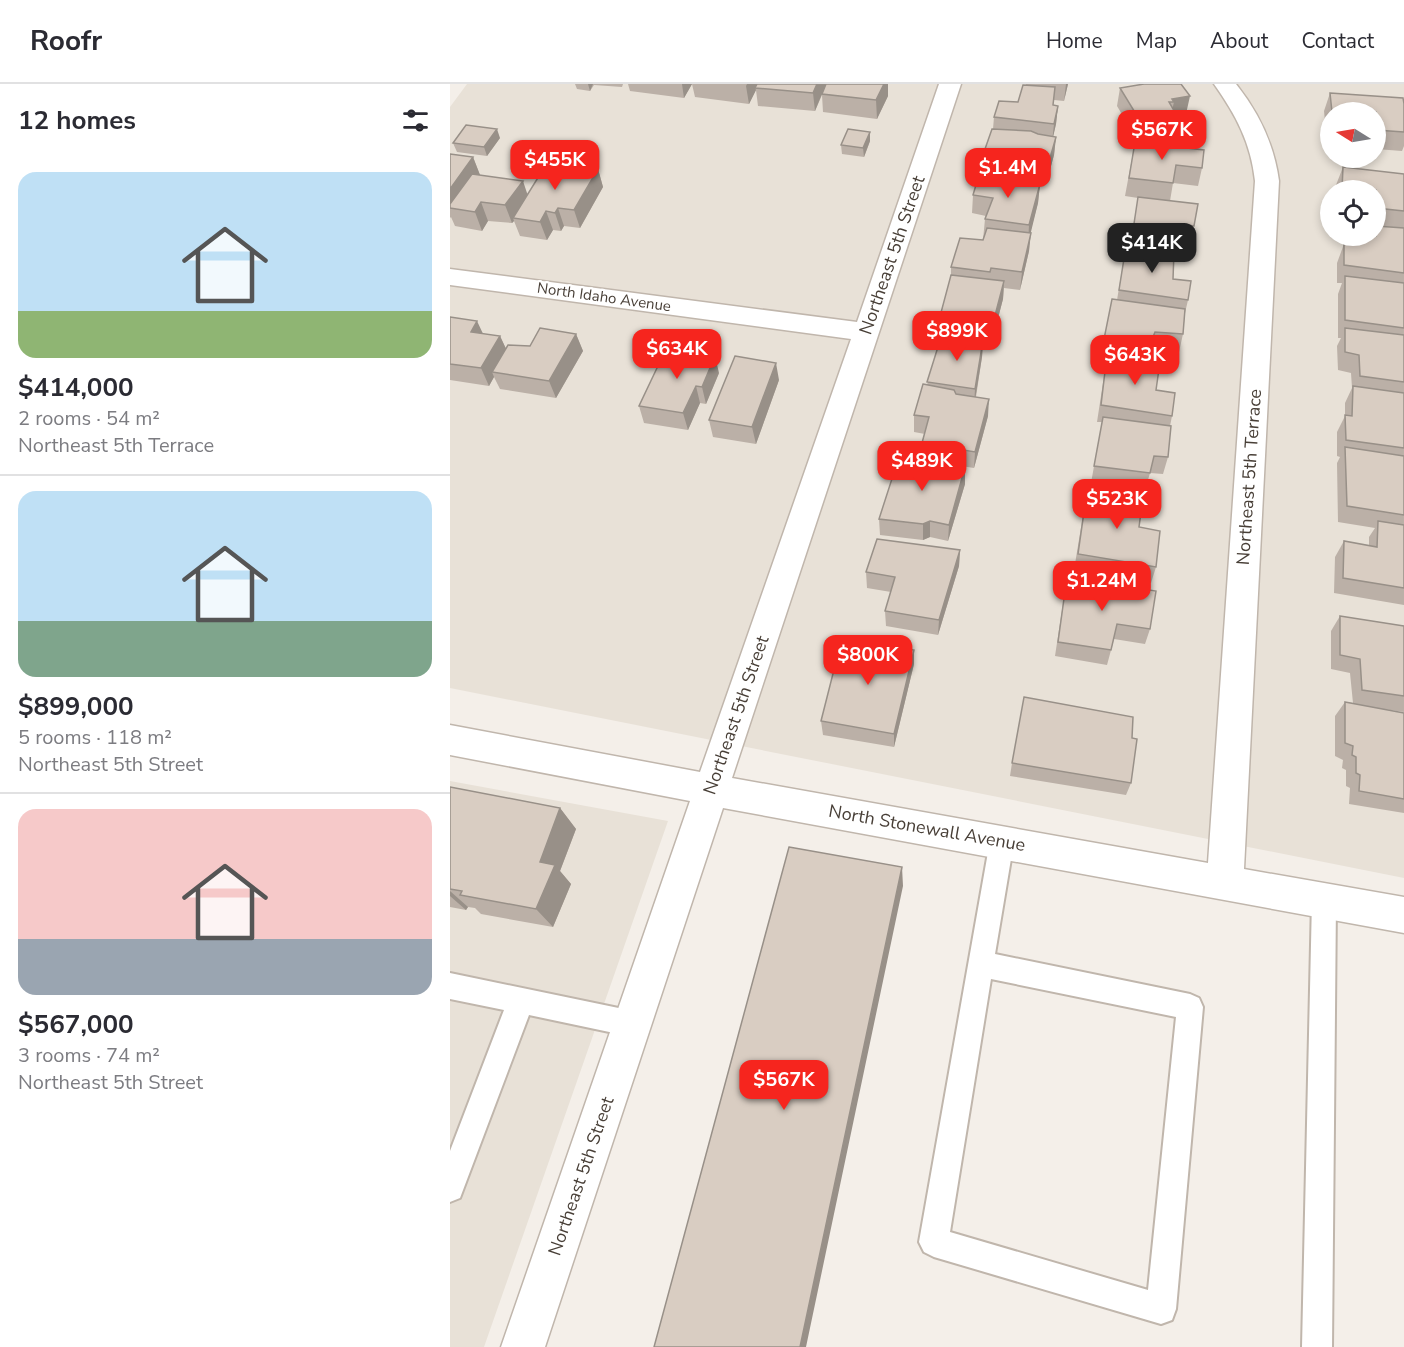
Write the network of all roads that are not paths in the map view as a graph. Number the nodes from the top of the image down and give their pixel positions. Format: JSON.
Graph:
{"nodes":[{"id":1,"x":950,"y":84,"type":"edge"},
{"id":2,"x":1225,"y":84,"type":"edge"},
{"id":3,"x":450,"y":276,"type":"edge"},
{"id":4,"x":866,"y":332,"type":"junction"},
{"id":5,"x":450,"y":740,"type":"edge"},
{"id":6,"x":711,"y":790,"type":"junction"},
{"id":7,"x":1002,"y":841,"type":"junction"},
{"id":8,"x":1225,"y":881,"type":"junction"},
{"id":9,"x":1324,"y":900,"type":"junction"},
{"id":10,"x":1404,"y":915,"type":"edge"},
{"id":11,"x":981,"y":964,"type":"junction"},
{"id":12,"x":450,"y":986,"type":"edge"},
{"id":13,"x":521,"y":1001,"type":"junction"},
{"id":14,"x":633,"y":1024,"type":"junction"},
{"id":15,"x":450,"y":1188,"type":"edge"},
{"id":16,"x":523,"y":1347,"type":"edge"},
{"id":17,"x":1317,"y":1347,"type":"edge"}],
"edges":[{"from":1,"to":4,"type":"street","name":"Northeast 5th Street"},
{"from":2,"to":8,"type":"street","name":"Northeast 5th Terrace"},
{"from":3,"to":4,"type":"street","name":"North Idaho Avenue"},
{"from":4,"to":6,"type":"street","name":"Northeast 5th Street"},
{"from":5,"to":6,"type":"street","name":"North Stonewall Avenue"},
{"from":6,"to":7,"type":"street","name":"North Stonewall Avenue"},
{"from":6,"to":14,"type":"street","name":"Northeast 5th Street"},
{"from":7,"to":8,"type":"street","name":"North Stonewall Avenue"},
{"from":7,"to":11,"type":"lane"},
{"from":8,"to":9,"type":"street","name":"North Stonewall Avenue"},
{"from":9,"to":10,"type":"street","name":"North Stonewall Avenue"},
{"from":9,"to":17,"type":"lane"},
{"from":11,"to":11,"type":"lane"},
{"from":12,"to":13,"type":"lane"},
{"from":13,"to":14,"type":"lane"},
{"from":13,"to":15,"type":"lane"},
{"from":14,"to":16,"type":"street","name":"Northeast 5th Street"}]}
